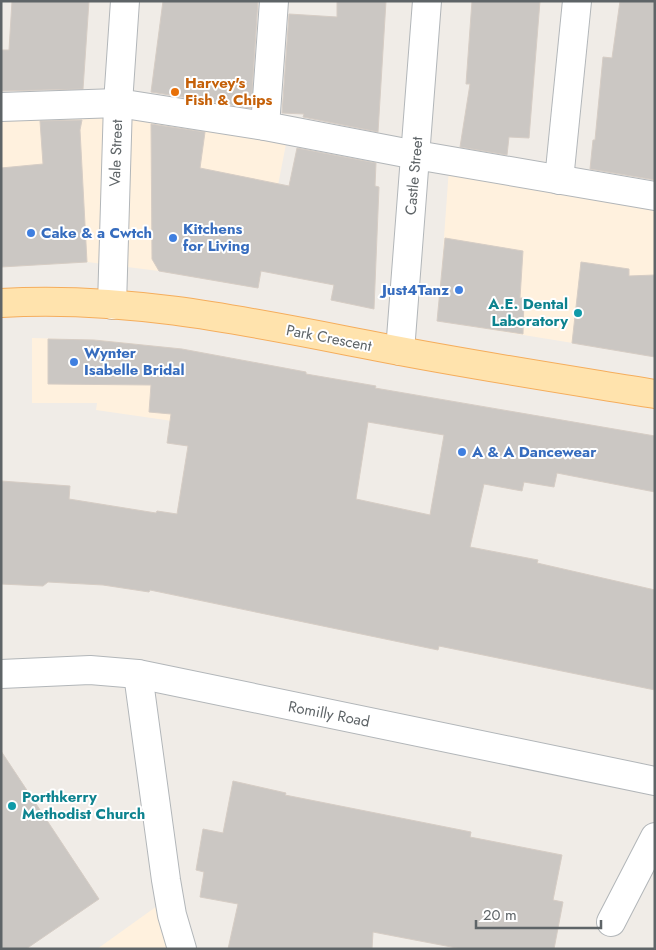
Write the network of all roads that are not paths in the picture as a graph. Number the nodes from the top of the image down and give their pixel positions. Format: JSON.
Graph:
{"nodes":[{"id":1,"x":125,"y":1,"type":"edge"},
{"id":2,"x":274,"y":1,"type":"edge"},
{"id":3,"x":427,"y":1,"type":"edge"},
{"id":4,"x":577,"y":1,"type":"edge"},
{"id":5,"x":118,"y":103,"type":"junction"},
{"id":6,"x":1,"y":107,"type":"edge"},
{"id":7,"x":265,"y":126,"type":"junction"},
{"id":8,"x":416,"y":155,"type":"junction"},
{"id":9,"x":560,"y":180,"type":"junction"},
{"id":10,"x":655,"y":196,"type":"edge"},
{"id":11,"x":1,"y":303,"type":"edge"},
{"id":12,"x":112,"y":304,"type":"junction"},
{"id":13,"x":400,"y":351,"type":"junction"},
{"id":14,"x":655,"y":394,"type":"edge"},
{"id":15,"x":1,"y":674,"type":"edge"},
{"id":16,"x":138,"y":674,"type":"junction"},
{"id":17,"x":655,"y":781,"type":"edge"},
{"id":18,"x":655,"y":837,"type":"edge"},
{"id":19,"x":611,"y":922,"type":"dead end"},
{"id":20,"x":182,"y":949,"type":"edge"}],
"edges":[{"from":1,"to":5,"type":"street","name":"Vale Street"},
{"from":2,"to":7,"type":"street"},
{"from":3,"to":8,"type":"street","name":"Castle Street"},
{"from":4,"to":9,"type":"street"},
{"from":5,"to":6,"type":"street"},
{"from":5,"to":7,"type":"street"},
{"from":5,"to":12,"type":"street","name":"Vale Street"},
{"from":7,"to":8,"type":"street"},
{"from":8,"to":9,"type":"street"},
{"from":8,"to":13,"type":"street","name":"Castle Street"},
{"from":9,"to":10,"type":"street"},
{"from":11,"to":12,"type":"main road","name":"Park Crescent"},
{"from":12,"to":13,"type":"main road","name":"Park Crescent"},
{"from":13,"to":14,"type":"main road","name":"Park Crescent"},
{"from":15,"to":16,"type":"street","name":"Romilly Road"},
{"from":16,"to":17,"type":"street","name":"Romilly Road"},
{"from":16,"to":20,"type":"street"},
{"from":18,"to":19,"type":"street"}]}
